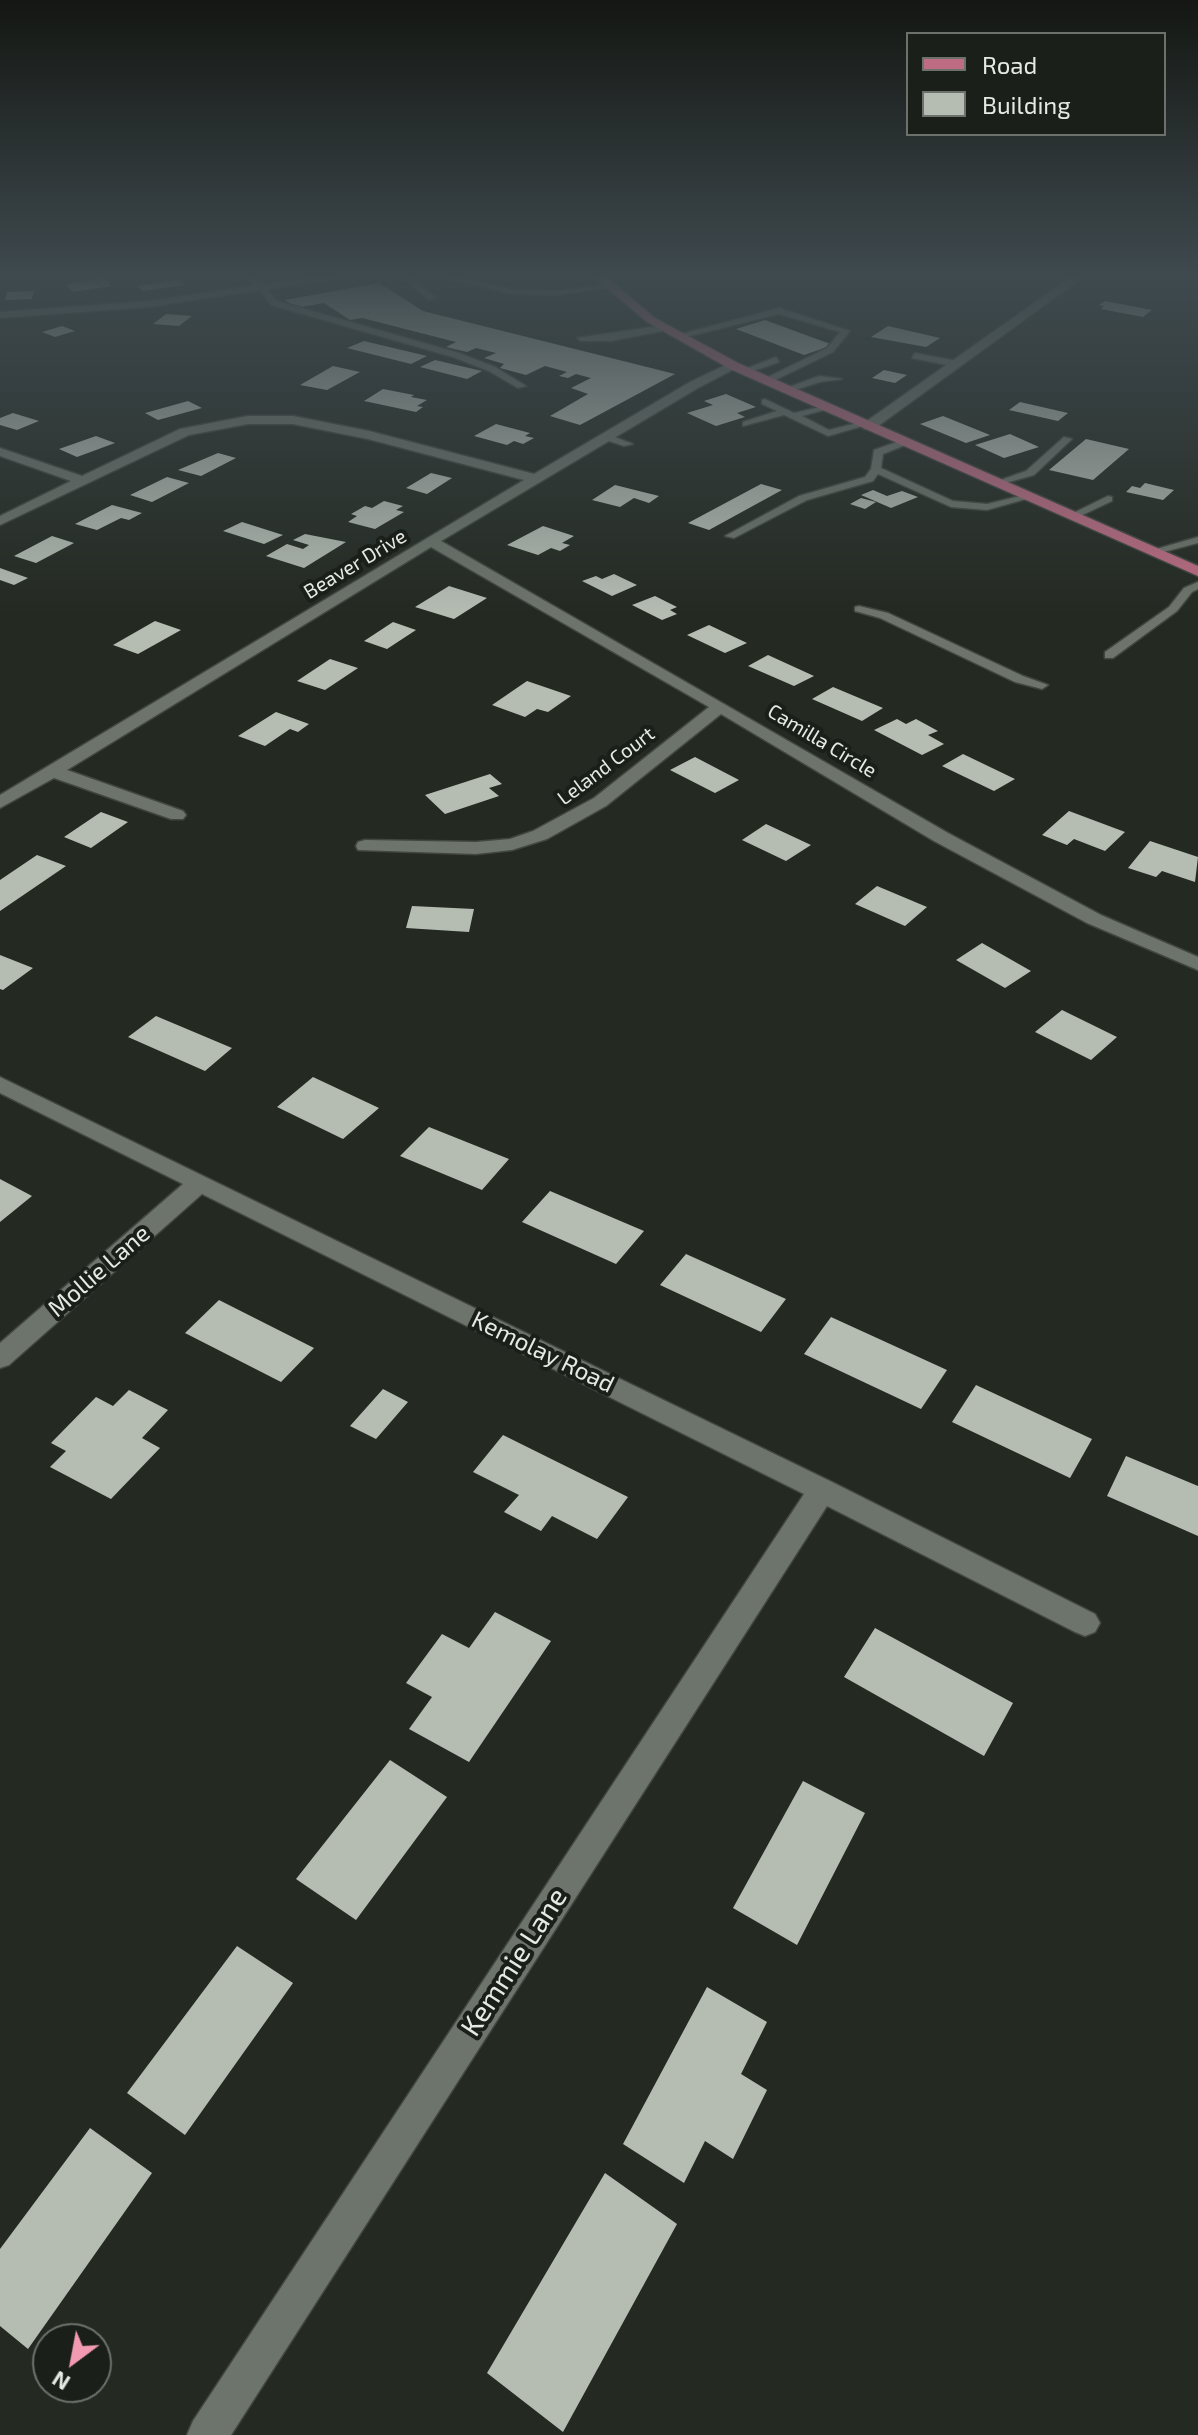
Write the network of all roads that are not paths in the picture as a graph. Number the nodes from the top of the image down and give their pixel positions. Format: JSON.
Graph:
{"nodes":[{"id":1,"x":688,"y":389,"type":"edge"},
{"id":2,"x":784,"y":389,"type":"edge"},
{"id":3,"x":798,"y":389,"type":"edge"},
{"id":4,"x":921,"y":389,"type":"edge"},
{"id":5,"x":791,"y":392,"type":"junction"},
{"id":6,"x":825,"y":407,"type":"junction"},
{"id":7,"x":788,"y":414,"type":"junction"},
{"id":8,"x":746,"y":424,"type":"dead end"},
{"id":9,"x":867,"y":425,"type":"junction"},
{"id":10,"x":606,"y":437,"type":"junction"},
{"id":11,"x":1067,"y":439,"type":"dead end"},
{"id":12,"x":905,"y":442,"type":"junction"},
{"id":13,"x":628,"y":444,"type":"dead end"},
{"id":14,"x":0,"y":452,"type":"edge"},
{"id":15,"x":876,"y":469,"type":"junction"},
{"id":16,"x":537,"y":479,"type":"junction"},
{"id":17,"x":83,"y":481,"type":"junction"},
{"id":18,"x":999,"y":484,"type":"junction"},
{"id":19,"x":1028,"y":497,"type":"junction"},
{"id":20,"x":1108,"y":499,"type":"dead end"},
{"id":21,"x":951,"y":504,"type":"junction"},
{"id":22,"x":1072,"y":516,"type":"junction"},
{"id":23,"x":960,"y":520,"type":"dead end"},
{"id":24,"x":0,"y":521,"type":"edge"},
{"id":25,"x":730,"y":536,"type":"dead end"},
{"id":26,"x":1198,"y":540,"type":"edge"},
{"id":27,"x":431,"y":541,"type":"junction"},
{"id":28,"x":1152,"y":552,"type":"junction"},
{"id":29,"x":1198,"y":572,"type":"edge"},
{"id":30,"x":1198,"y":585,"type":"edge"},
{"id":31,"x":859,"y":609,"type":"dead end"},
{"id":32,"x":1109,"y":655,"type":"dead end"},
{"id":33,"x":1042,"y":685,"type":"dead end"},
{"id":34,"x":720,"y":706,"type":"junction"},
{"id":35,"x":53,"y":771,"type":"junction"},
{"id":36,"x":0,"y":803,"type":"edge"},
{"id":37,"x":177,"y":815,"type":"dead end"},
{"id":38,"x":365,"y":846,"type":"dead end"},
{"id":39,"x":1198,"y":964,"type":"edge"},
{"id":40,"x":0,"y":1084,"type":"edge"},
{"id":41,"x":199,"y":1183,"type":"junction"},
{"id":42,"x":0,"y":1358,"type":"edge"},
{"id":43,"x":822,"y":1490,"type":"junction"},
{"id":44,"x":1085,"y":1623,"type":"dead end"},
{"id":45,"x":207,"y":2435,"type":"edge"}],
"edges":[{"from":1,"to":10,"type":"street","name":"Beaver Drive"},
{"from":2,"to":5,"type":"main road"},
{"from":3,"to":5,"type":"lane"},
{"from":4,"to":9,"type":"street"},
{"from":5,"to":6,"type":"main road"},
{"from":5,"to":7,"type":"lane"},
{"from":6,"to":7,"type":"lane"},
{"from":6,"to":9,"type":"main road"},
{"from":7,"to":8,"type":"lane"},
{"from":7,"to":9,"type":"lane"},
{"from":9,"to":12,"type":"main road"},
{"from":10,"to":13,"type":"lane"},
{"from":10,"to":16,"type":"street","name":"Beaver Drive"},
{"from":11,"to":18,"type":"lane"},
{"from":12,"to":15,"type":"lane"},
{"from":12,"to":18,"type":"main road"},
{"from":14,"to":17,"type":"street"},
{"from":15,"to":21,"type":"lane"},
{"from":15,"to":25,"type":"lane"},
{"from":16,"to":17,"type":"street"},
{"from":16,"to":27,"type":"street","name":"Beaver Drive"},
{"from":17,"to":24,"type":"street"},
{"from":18,"to":19,"type":"main road"},
{"from":19,"to":21,"type":"lane"},
{"from":19,"to":22,"type":"main road"},
{"from":20,"to":22,"type":"lane"},
{"from":21,"to":23,"type":"lane"},
{"from":22,"to":28,"type":"main road"},
{"from":26,"to":28,"type":"lane"},
{"from":27,"to":34,"type":"street","name":"Camilla Circle"},
{"from":27,"to":35,"type":"street","name":"Beaver Drive"},
{"from":28,"to":29,"type":"main road"},
{"from":30,"to":32,"type":"lane"},
{"from":31,"to":33,"type":"lane"},
{"from":34,"to":38,"type":"street","name":"Leland Court"},
{"from":34,"to":39,"type":"street","name":"Camilla Circle"},
{"from":35,"to":36,"type":"street","name":"Beaver Drive"},
{"from":35,"to":37,"type":"street"},
{"from":40,"to":41,"type":"street","name":"Kemolay Road"},
{"from":41,"to":42,"type":"street","name":"Mollie Lane"},
{"from":41,"to":43,"type":"street","name":"Kemolay Road"},
{"from":43,"to":44,"type":"street","name":"Kemolay Road"},
{"from":43,"to":45,"type":"street","name":"Kemmie Lane"}]}
